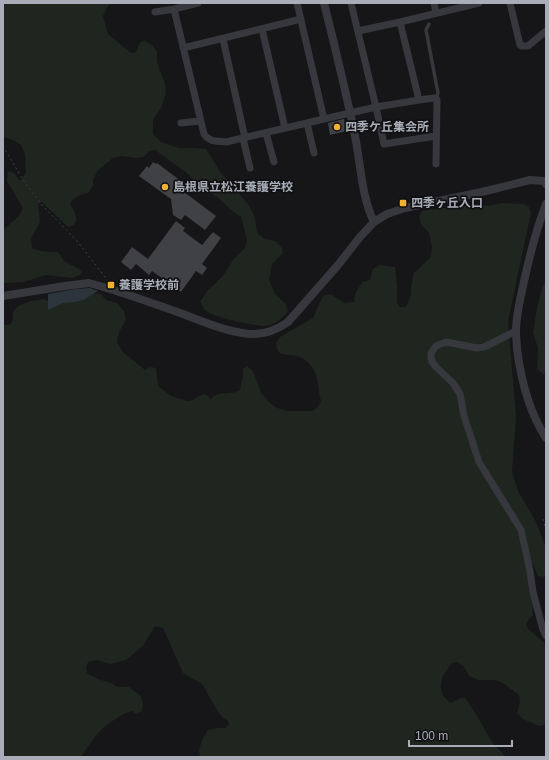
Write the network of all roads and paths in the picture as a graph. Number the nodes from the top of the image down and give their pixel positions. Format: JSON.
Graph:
{"nodes":[{"id":1,"x":198,"y":3,"type":"edge"},
{"id":2,"x":297,"y":3,"type":"edge"},
{"id":3,"x":324,"y":3,"type":"edge"},
{"id":4,"x":351,"y":3,"type":"edge"},
{"id":5,"x":434,"y":3,"type":"edge"},
{"id":6,"x":478,"y":3,"type":"edge"},
{"id":7,"x":510,"y":3,"type":"edge"},
{"id":8,"x":174,"y":9,"type":"junction"},
{"id":9,"x":155,"y":12,"type":"dead end"},
{"id":10,"x":436,"y":13,"type":"junction"},
{"id":11,"x":301,"y":19,"type":"junction"},
{"id":12,"x":400,"y":22,"type":"junction"},
{"id":13,"x":429,"y":24,"type":"dead end"},
{"id":14,"x":262,"y":29,"type":"junction"},
{"id":15,"x":358,"y":31,"type":"junction"},
{"id":16,"x":546,"y":31,"type":"edge"},
{"id":17,"x":223,"y":39,"type":"junction"},
{"id":18,"x":183,"y":48,"type":"junction"},
{"id":19,"x":436,"y":99,"type":"junction"},
{"id":20,"x":419,"y":100,"type":"junction"},
{"id":21,"x":376,"y":107,"type":"junction"},
{"id":22,"x":350,"y":113,"type":"junction"},
{"id":23,"x":324,"y":119,"type":"junction"},
{"id":24,"x":200,"y":121,"type":"junction"},
{"id":25,"x":181,"y":123,"type":"dead end"},
{"id":26,"x":307,"y":123,"type":"junction"},
{"id":27,"x":284,"y":128,"type":"junction"},
{"id":28,"x":266,"y":133,"type":"junction"},
{"id":29,"x":436,"y":136,"type":"junction"},
{"id":30,"x":244,"y":138,"type":"junction"},
{"id":31,"x":3,"y":146,"type":"edge"},
{"id":32,"x":314,"y":153,"type":"dead end"},
{"id":33,"x":274,"y":162,"type":"dead end"},
{"id":34,"x":436,"y":164,"type":"dead end"},
{"id":35,"x":250,"y":168,"type":"dead end"},
{"id":36,"x":546,"y":184,"type":"edge"},
{"id":37,"x":546,"y":204,"type":"edge"},
{"id":38,"x":374,"y":222,"type":"junction"},
{"id":39,"x":103,"y":287,"type":"junction"},
{"id":40,"x":3,"y":296,"type":"edge"},
{"id":41,"x":516,"y":331,"type":"junction"},
{"id":42,"x":546,"y":438,"type":"edge"},
{"id":43,"x":543,"y":519,"type":"dead end"},
{"id":44,"x":546,"y":531,"type":"edge"},
{"id":45,"x":546,"y":636,"type":"edge"}],
"edges":[{"from":1,"to":8,"type":"street"},
{"from":2,"to":11,"type":"street"},
{"from":3,"to":22,"type":"street"},
{"from":4,"to":15,"type":"street"},
{"from":5,"to":10,"type":"street"},
{"from":6,"to":10,"type":"street"},
{"from":7,"to":16,"type":"street"},
{"from":8,"to":9,"type":"street"},
{"from":8,"to":18,"type":"street"},
{"from":10,"to":12,"type":"street"},
{"from":11,"to":14,"type":"street"},
{"from":11,"to":23,"type":"street"},
{"from":12,"to":15,"type":"street"},
{"from":12,"to":20,"type":"street"},
{"from":13,"to":19,"type":"lane"},
{"from":14,"to":17,"type":"street"},
{"from":14,"to":27,"type":"street"},
{"from":15,"to":21,"type":"street"},
{"from":17,"to":18,"type":"street"},
{"from":17,"to":30,"type":"street"},
{"from":18,"to":24,"type":"street"},
{"from":19,"to":20,"type":"street"},
{"from":19,"to":29,"type":"street"},
{"from":20,"to":21,"type":"street"},
{"from":21,"to":22,"type":"street"},
{"from":21,"to":29,"type":"street"},
{"from":22,"to":23,"type":"street"},
{"from":22,"to":38,"type":"street"},
{"from":23,"to":26,"type":"street"},
{"from":24,"to":25,"type":"street"},
{"from":24,"to":30,"type":"street"},
{"from":26,"to":27,"type":"street"},
{"from":26,"to":32,"type":"street"},
{"from":27,"to":28,"type":"street"},
{"from":28,"to":30,"type":"street"},
{"from":28,"to":33,"type":"street"},
{"from":29,"to":34,"type":"street"},
{"from":30,"to":35,"type":"street"},
{"from":31,"to":39,"type":"path"},
{"from":36,"to":38,"type":"street"},
{"from":37,"to":41,"type":"street"},
{"from":38,"to":39,"type":"street"},
{"from":39,"to":40,"type":"street"},
{"from":41,"to":42,"type":"street"},
{"from":41,"to":45,"type":"street"},
{"from":43,"to":44,"type":"path"}]}
